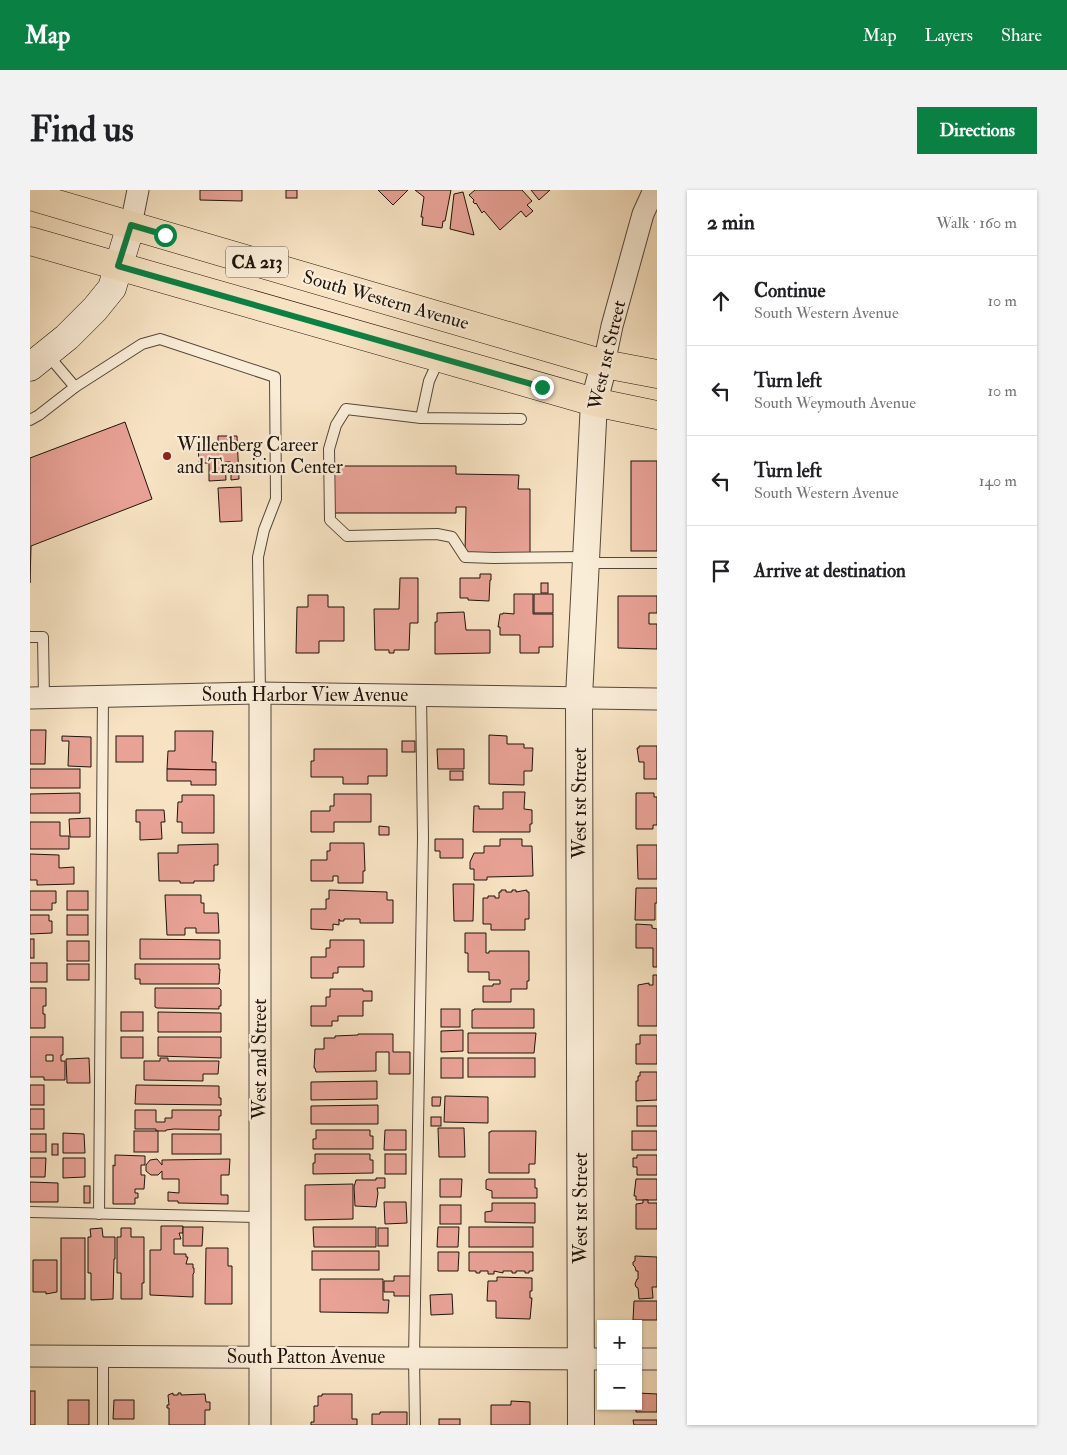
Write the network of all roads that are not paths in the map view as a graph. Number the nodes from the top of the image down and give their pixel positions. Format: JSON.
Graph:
{"nodes":[{"id":1,"x":138,"y":190,"type":"edge"},
{"id":2,"x":654,"y":190,"type":"edge"},
{"id":3,"x":30,"y":196,"type":"edge"},
{"id":4,"x":131,"y":225,"type":"junction"},
{"id":5,"x":30,"y":240,"type":"edge"},
{"id":6,"x":118,"y":266,"type":"junction"},
{"id":7,"x":439,"y":358,"type":"junction"},
{"id":8,"x":38,"y":360,"type":"edge"},
{"id":9,"x":604,"y":364,"type":"junction"},
{"id":10,"x":657,"y":374,"type":"edge"},
{"id":11,"x":75,"y":387,"type":"junction"},
{"id":12,"x":594,"y":402,"type":"junction"},
{"id":13,"x":657,"y":415,"type":"edge"},
{"id":14,"x":421,"y":418,"type":"junction"},
{"id":15,"x":30,"y":420,"type":"edge"},
{"id":16,"x":521,"y":420,"type":"dead end"},
{"id":17,"x":586,"y":560,"type":"junction"},
{"id":18,"x":657,"y":563,"type":"edge"},
{"id":19,"x":30,"y":637,"type":"edge"},
{"id":20,"x":260,"y":693,"type":"junction"},
{"id":21,"x":420,"y":695,"type":"junction"},
{"id":22,"x":103,"y":696,"type":"junction"},
{"id":23,"x":579,"y":697,"type":"junction"},
{"id":24,"x":37,"y":698,"type":"edge"},
{"id":25,"x":657,"y":699,"type":"edge"},
{"id":26,"x":30,"y":1212,"type":"edge"},
{"id":27,"x":99,"y":1214,"type":"junction"},
{"id":28,"x":260,"y":1217,"type":"junction"},
{"id":29,"x":30,"y":1356,"type":"edge"},
{"id":30,"x":103,"y":1356,"type":"junction"},
{"id":31,"x":260,"y":1357,"type":"junction"},
{"id":32,"x":414,"y":1358,"type":"junction"},
{"id":33,"x":591,"y":1359,"type":"edge"},
{"id":34,"x":642,"y":1359,"type":"edge"},
{"id":35,"x":657,"y":1359,"type":"edge"},
{"id":36,"x":103,"y":1425,"type":"edge"},
{"id":37,"x":260,"y":1425,"type":"edge"},
{"id":38,"x":415,"y":1425,"type":"edge"},
{"id":39,"x":581,"y":1425,"type":"edge"}],
"edges":[{"from":1,"to":4,"type":"street"},
{"from":2,"to":9,"type":"street","name":"West 1st Street"},
{"from":3,"to":4,"type":"main road","name":"South Western Avenue","number":"CA 213"},
{"from":4,"to":6,"type":"main road"},
{"from":4,"to":9,"type":"main road","name":"South Western Avenue","number":"CA 213"},
{"from":5,"to":6,"type":"main road","number":"CA 213"},
{"from":6,"to":7,"type":"main road","number":"CA 213"},
{"from":6,"to":8,"type":"main road"},
{"from":7,"to":12,"type":"main road","number":"CA 213"},
{"from":7,"to":14,"type":"lane"},
{"from":8,"to":11,"type":"lane"},
{"from":9,"to":10,"type":"main road","name":"South Western Avenue","number":"CA 213"},
{"from":9,"to":12,"type":"street","name":"West 1st Street"},
{"from":11,"to":15,"type":"lane"},
{"from":11,"to":20,"type":"lane"},
{"from":12,"to":13,"type":"main road","number":"CA 213"},
{"from":12,"to":17,"type":"street","name":"West 1st Street"},
{"from":14,"to":16,"type":"lane"},
{"from":14,"to":17,"type":"lane"},
{"from":17,"to":18,"type":"lane"},
{"from":17,"to":23,"type":"street","name":"West 1st Street"},
{"from":19,"to":24,"type":"lane"},
{"from":20,"to":21,"type":"street","name":"South Harbor View Avenue"},
{"from":20,"to":22,"type":"street","name":"South Harbor View Avenue"},
{"from":20,"to":28,"type":"street","name":"West 2nd Street"},
{"from":21,"to":23,"type":"street","name":"South Harbor View Avenue"},
{"from":21,"to":32,"type":"lane"},
{"from":22,"to":24,"type":"street","name":"South Harbor View Avenue"},
{"from":22,"to":27,"type":"lane"},
{"from":23,"to":25,"type":"street","name":"South Harbor View Avenue"},
{"from":23,"to":33,"type":"street","name":"West 1st Street"},
{"from":26,"to":27,"type":"lane"},
{"from":27,"to":28,"type":"lane"},
{"from":28,"to":31,"type":"street","name":"West 2nd Street"},
{"from":29,"to":30,"type":"street","name":"South Patton Avenue"},
{"from":30,"to":31,"type":"street","name":"South Patton Avenue"},
{"from":30,"to":36,"type":"lane"},
{"from":31,"to":32,"type":"street","name":"South Patton Avenue"},
{"from":31,"to":37,"type":"street","name":"West 2nd Street"},
{"from":32,"to":33,"type":"street","name":"South Patton Avenue"},
{"from":32,"to":38,"type":"lane"},
{"from":33,"to":39,"type":"street","name":"West 1st Street"},
{"from":34,"to":35,"type":"street"}]}
